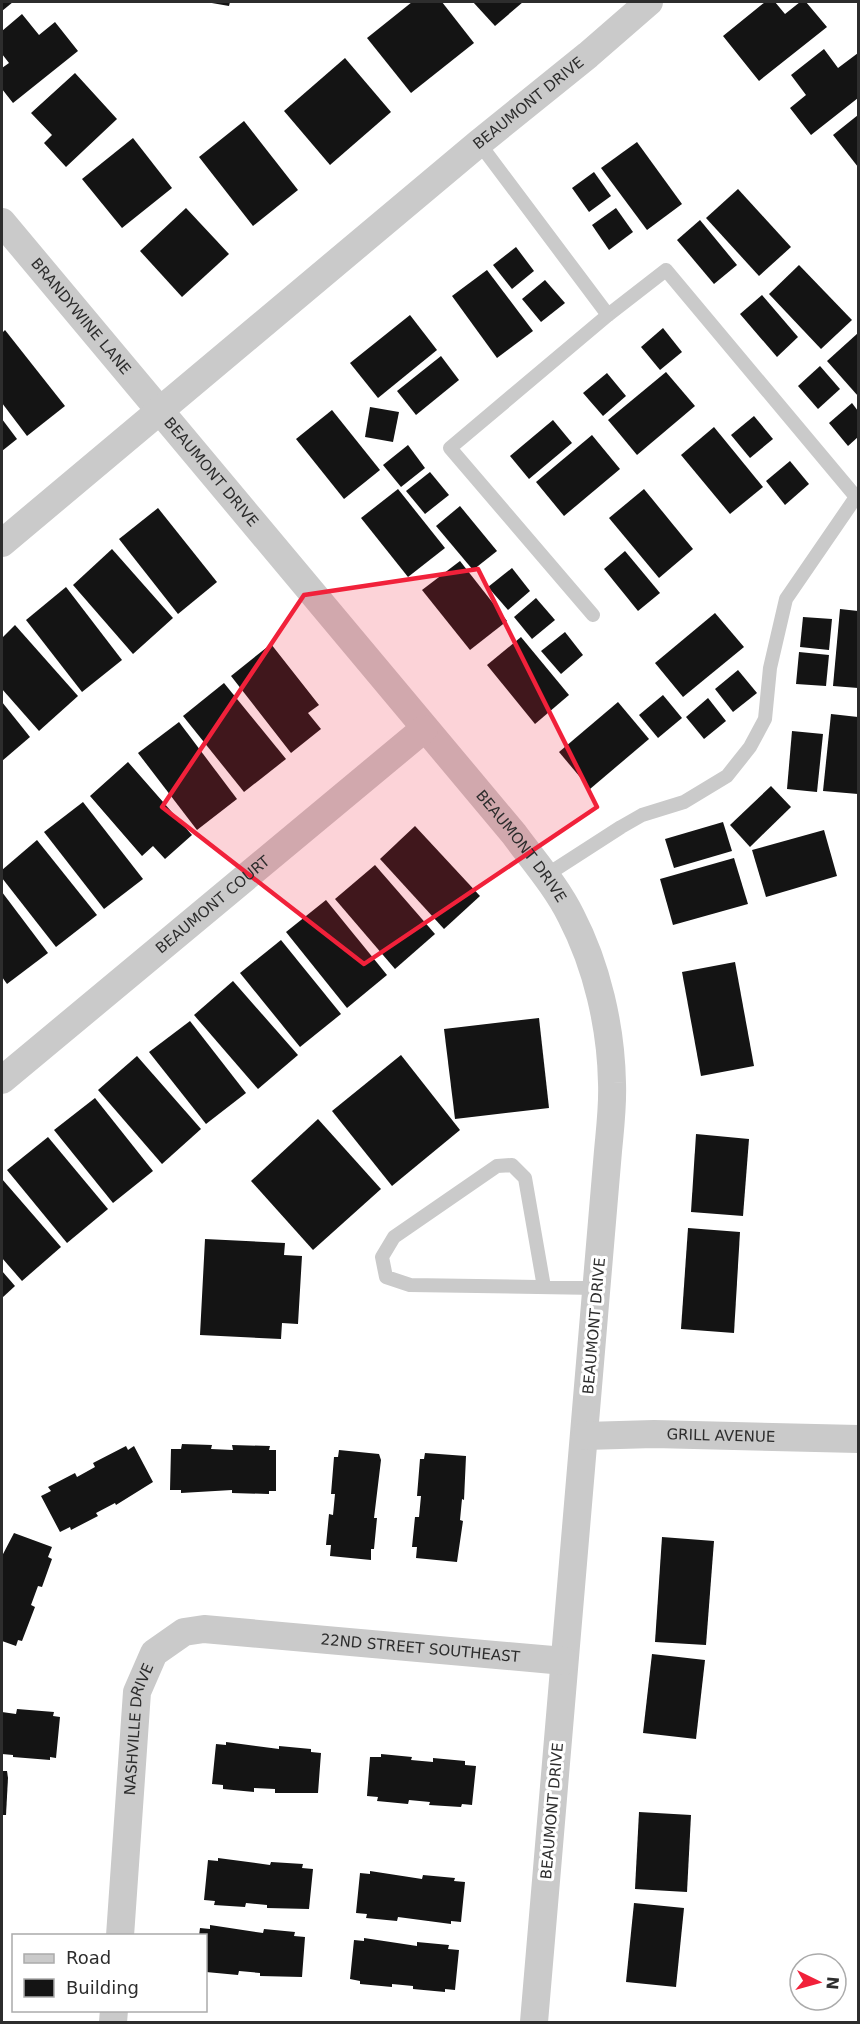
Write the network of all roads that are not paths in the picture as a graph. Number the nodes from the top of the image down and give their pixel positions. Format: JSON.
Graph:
{"nodes":[{"id":1,"x":649,"y":2,"type":"edge"},
{"id":2,"x":479,"y":143,"type":"junction"},
{"id":3,"x":2,"y":222,"type":"edge"},
{"id":4,"x":608,"y":315,"type":"junction"},
{"id":5,"x":160,"y":409,"type":"junction"},
{"id":6,"x":2,"y":543,"type":"edge"},
{"id":7,"x":593,"y":615,"type":"dead end"},
{"id":8,"x":424,"y":729,"type":"junction"},
{"id":9,"x":545,"y":876,"type":"junction"},
{"id":10,"x":2,"y":1080,"type":"edge"},
{"id":11,"x":544,"y":1287,"type":"junction"},
{"id":12,"x":597,"y":1288,"type":"junction"},
{"id":13,"x":585,"y":1436,"type":"junction"},
{"id":14,"x":858,"y":1439,"type":"edge"},
{"id":15,"x":278,"y":1635,"type":"joint"},
{"id":16,"x":564,"y":1661,"type":"junction"},
{"id":17,"x":120,"y":1934,"type":"edge"},
{"id":18,"x":534,"y":2022,"type":"edge"}],
"edges":[{"from":1,"to":2,"type":"street","name":"BEAUMONT DRIVE"},
{"from":2,"to":4,"type":"lane"},
{"from":2,"to":5,"type":"street","name":"BEAUMONT DRIVE"},
{"from":3,"to":5,"type":"street","name":"BRANDYWINE LANE"},
{"from":4,"to":7,"type":"lane"},
{"from":4,"to":9,"type":"lane"},
{"from":5,"to":6,"type":"street"},
{"from":5,"to":8,"type":"street","name":"BEAUMONT DRIVE"},
{"from":8,"to":9,"type":"street","name":"BEAUMONT DRIVE"},
{"from":8,"to":10,"type":"street","name":"BEAUMONT COURT"},
{"from":9,"to":12,"type":"street","name":"BEAUMONT DRIVE"},
{"from":11,"to":11,"type":"lane"},
{"from":11,"to":12,"type":"lane"},
{"from":12,"to":13,"type":"street","name":"BEAUMONT DRIVE"},
{"from":13,"to":14,"type":"street","name":"GRILL AVENUE"},
{"from":13,"to":16,"type":"street","name":"BEAUMONT DRIVE"},
{"from":15,"to":16,"type":"street","name":"22ND STREET SOUTHEAST"},
{"from":15,"to":17,"type":"street","name":"NASHVILLE DRIVE"},
{"from":16,"to":18,"type":"street","name":"BEAUMONT DRIVE"}]}
